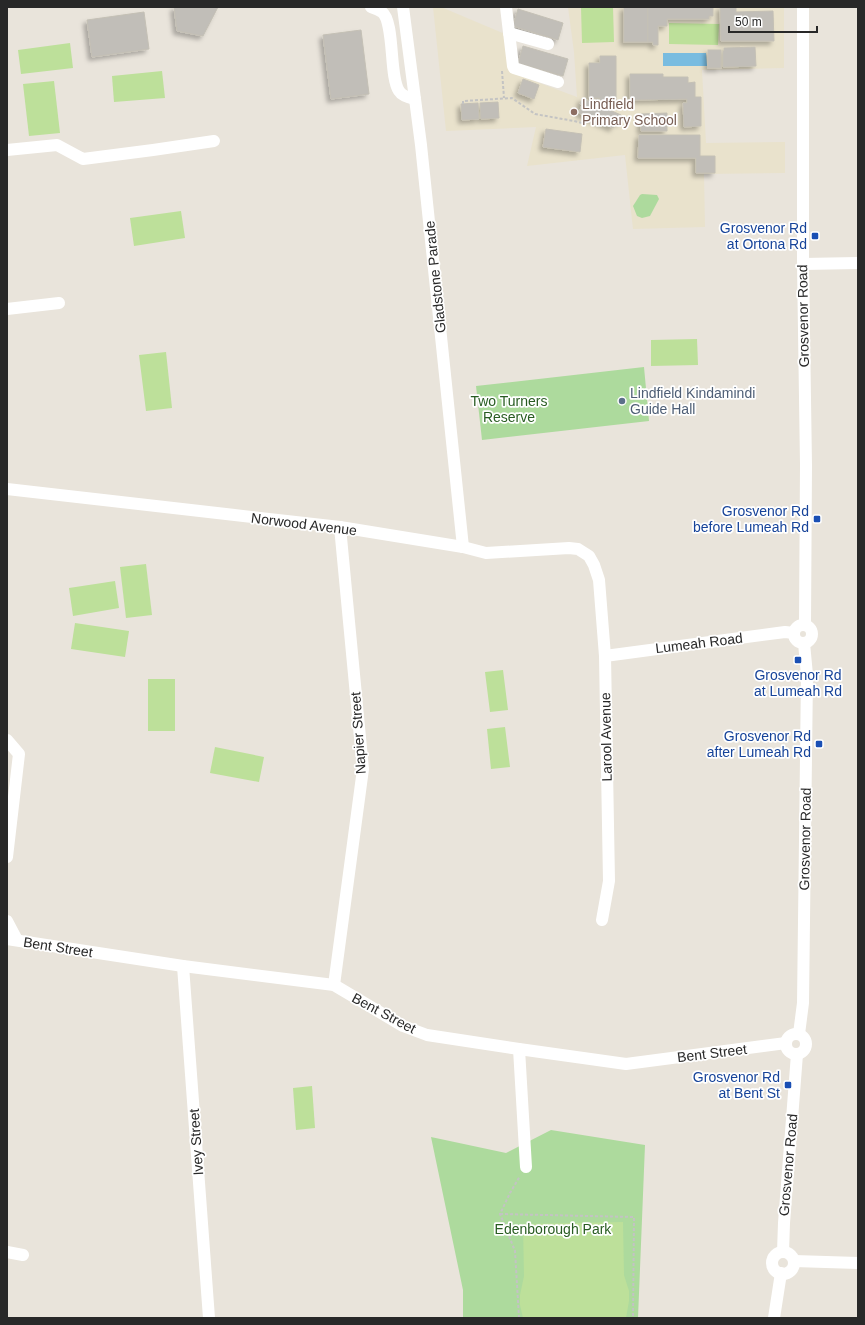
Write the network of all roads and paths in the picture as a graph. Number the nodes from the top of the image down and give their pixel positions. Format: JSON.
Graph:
{"nodes":[{"id":1,"x":371,"y":7,"type":"edge"},
{"id":2,"x":403,"y":7,"type":"edge"},
{"id":3,"x":506,"y":7,"type":"edge"},
{"id":4,"x":803,"y":7,"type":"edge"},
{"id":5,"x":509,"y":33,"type":"junction"},
{"id":6,"x":548,"y":44,"type":"dead end"},
{"id":7,"x":558,"y":82,"type":"dead end"},
{"id":8,"x":482,"y":99,"type":"junction"},
{"id":9,"x":416,"y":100,"type":"junction"},
{"id":10,"x":482,"y":103,"type":"dead end"},
{"id":11,"x":464,"y":104,"type":"dead end"},
{"id":12,"x":586,"y":124,"type":"dead end"},
{"id":13,"x":214,"y":141,"type":"dead end"},
{"id":14,"x":7,"y":150,"type":"edge"},
{"id":15,"x":858,"y":263,"type":"edge"},
{"id":16,"x":803,"y":264,"type":"junction"},
{"id":17,"x":59,"y":303,"type":"dead end"},
{"id":18,"x":7,"y":309,"type":"edge"},
{"id":19,"x":10,"y":488,"type":"edge"},
{"id":20,"x":340,"y":527,"type":"junction"},
{"id":21,"x":463,"y":547,"type":"junction"},
{"id":22,"x":589,"y":556,"type":"joint"},
{"id":23,"x":805,"y":624,"type":"junction"},
{"id":24,"x":794,"y":634,"type":"junction"},
{"id":25,"x":804,"y":643,"type":"junction"},
{"id":26,"x":605,"y":656,"type":"junction"},
{"id":27,"x":7,"y":740,"type":"edge"},
{"id":28,"x":7,"y":857,"type":"edge"},
{"id":29,"x":602,"y":920,"type":"dead end"},
{"id":30,"x":7,"y":921,"type":"edge"},
{"id":31,"x":12,"y":940,"type":"edge"},
{"id":32,"x":183,"y":966,"type":"junction"},
{"id":33,"x":334,"y":985,"type":"junction"},
{"id":34,"x":799,"y":1034,"type":"junction"},
{"id":35,"x":786,"y":1043,"type":"junction"},
{"id":36,"x":519,"y":1049,"type":"junction"},
{"id":37,"x":797,"y":1054,"type":"junction"},
{"id":38,"x":526,"y":1166,"type":"joint"},
{"id":39,"x":500,"y":1214,"type":"junction"},
{"id":40,"x":7,"y":1252,"type":"edge"},
{"id":41,"x":783,"y":1252,"type":"junction"},
{"id":42,"x":23,"y":1255,"type":"dead end"},
{"id":43,"x":794,"y":1261,"type":"junction"},
{"id":44,"x":858,"y":1263,"type":"edge"},
{"id":45,"x":781,"y":1273,"type":"junction"},
{"id":46,"x":209,"y":1318,"type":"edge"},
{"id":47,"x":519,"y":1318,"type":"edge"},
{"id":48,"x":633,"y":1318,"type":"edge"},
{"id":49,"x":774,"y":1318,"type":"edge"}],
"edges":[{"from":1,"to":9,"type":"street"},
{"from":2,"to":9,"type":"street","name":"Gladstone Parade"},
{"from":3,"to":5,"type":"street"},
{"from":4,"to":16,"type":"street","name":"Grosvenor Road"},
{"from":5,"to":6,"type":"street"},
{"from":5,"to":7,"type":"street"},
{"from":8,"to":10,"type":"path"},
{"from":8,"to":11,"type":"path"},
{"from":8,"to":12,"type":"path"},
{"from":9,"to":21,"type":"street","name":"Gladstone Parade"},
{"from":13,"to":14,"type":"street"},
{"from":15,"to":16,"type":"street"},
{"from":16,"to":23,"type":"street","name":"Grosvenor Road"},
{"from":17,"to":18,"type":"street"},
{"from":19,"to":20,"type":"street","name":"Norwood Avenue"},
{"from":20,"to":21,"type":"street","name":"Norwood Avenue"},
{"from":20,"to":33,"type":"street","name":"Napier Street"},
{"from":21,"to":22,"type":"street","name":"Norwood Avenue"},
{"from":22,"to":26,"type":"street","name":"Larool Avenue"},
{"from":23,"to":24,"type":"street"},
{"from":23,"to":25,"type":"street"},
{"from":24,"to":25,"type":"street"},
{"from":24,"to":26,"type":"street","name":"Lumeah Road"},
{"from":25,"to":34,"type":"street","name":"Grosvenor Road"},
{"from":26,"to":29,"type":"street","name":"Larool Avenue"},
{"from":27,"to":28,"type":"street"},
{"from":30,"to":31,"type":"street"},
{"from":31,"to":32,"type":"street","name":"Bent Street"},
{"from":32,"to":33,"type":"street","name":"Bent Street"},
{"from":32,"to":46,"type":"street","name":"Ivey Street"},
{"from":33,"to":36,"type":"street","name":"Bent Street"},
{"from":34,"to":35,"type":"street"},
{"from":34,"to":37,"type":"street"},
{"from":35,"to":36,"type":"street","name":"Bent Street"},
{"from":35,"to":37,"type":"street"},
{"from":36,"to":38,"type":"street"},
{"from":37,"to":41,"type":"street","name":"Grosvenor Road"},
{"from":38,"to":39,"type":"path"},
{"from":39,"to":47,"type":"path"},
{"from":39,"to":48,"type":"path"},
{"from":40,"to":42,"type":"street"},
{"from":41,"to":43,"type":"street"},
{"from":41,"to":45,"type":"street"},
{"from":43,"to":44,"type":"street"},
{"from":43,"to":45,"type":"street"},
{"from":45,"to":49,"type":"street"}]}
